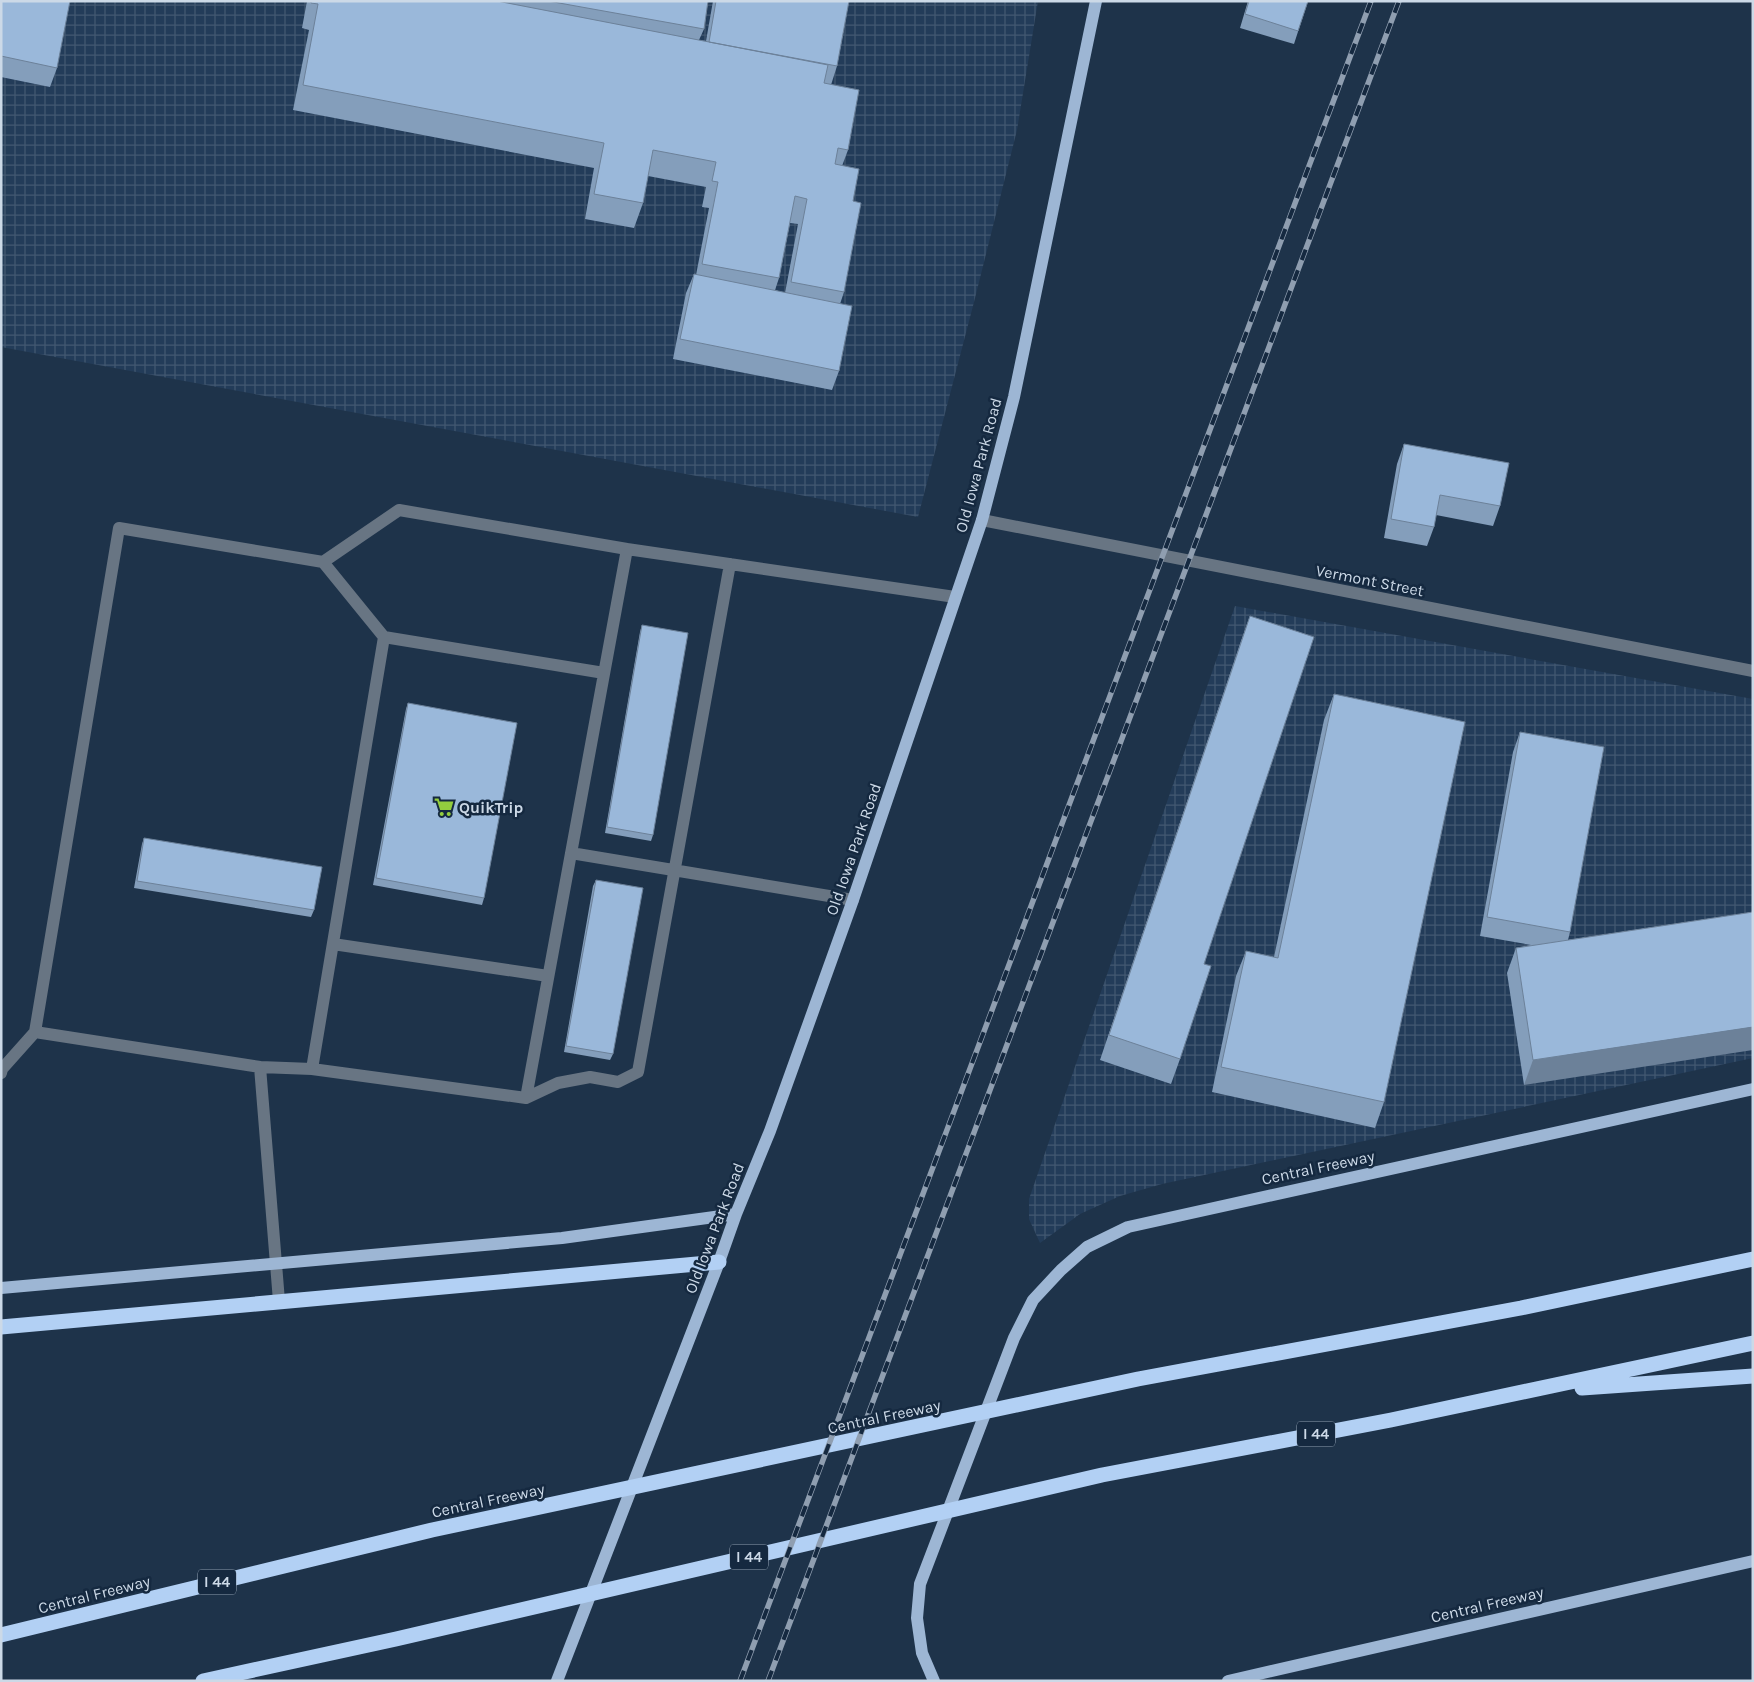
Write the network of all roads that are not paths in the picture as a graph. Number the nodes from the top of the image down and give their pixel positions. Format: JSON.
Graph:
{"nodes":[{"id":1,"x":1096,"y":1,"type":"edge"},
{"id":2,"x":982,"y":520,"type":"junction"},
{"id":3,"x":627,"y":549,"type":"junction"},
{"id":4,"x":322,"y":562,"type":"junction"},
{"id":5,"x":730,"y":564,"type":"junction"},
{"id":6,"x":955,"y":597,"type":"junction"},
{"id":7,"x":384,"y":637,"type":"junction"},
{"id":8,"x":1753,"y":671,"type":"edge"},
{"id":9,"x":604,"y":673,"type":"junction"},
{"id":10,"x":571,"y":853,"type":"junction"},
{"id":11,"x":674,"y":870,"type":"junction"},
{"id":12,"x":853,"y":900,"type":"junction"},
{"id":13,"x":333,"y":944,"type":"junction"},
{"id":14,"x":548,"y":976,"type":"junction"},
{"id":15,"x":36,"y":1032,"type":"junction"},
{"id":16,"x":260,"y":1067,"type":"junction"},
{"id":17,"x":312,"y":1070,"type":"junction"},
{"id":18,"x":1,"y":1073,"type":"edge"},
{"id":19,"x":1753,"y":1089,"type":"edge"},
{"id":20,"x":526,"y":1098,"type":"junction"},
{"id":21,"x":736,"y":1214,"type":"junction"},
{"id":22,"x":1753,"y":1259,"type":"edge"},
{"id":23,"x":719,"y":1262,"type":"junction"},
{"id":24,"x":275,"y":1263,"type":"junction"},
{"id":25,"x":1,"y":1288,"type":"edge"},
{"id":26,"x":279,"y":1301,"type":"junction"},
{"id":27,"x":1,"y":1327,"type":"edge"},
{"id":28,"x":1753,"y":1343,"type":"edge"},
{"id":29,"x":1753,"y":1376,"type":"edge"},
{"id":30,"x":1528,"y":1391,"type":"junction"},
{"id":31,"x":1753,"y":1561,"type":"edge"},
{"id":32,"x":1,"y":1635,"type":"edge"},
{"id":33,"x":203,"y":1681,"type":"edge"},
{"id":34,"x":557,"y":1681,"type":"edge"},
{"id":35,"x":934,"y":1681,"type":"edge"},
{"id":36,"x":1228,"y":1681,"type":"edge"}],
"edges":[{"from":1,"to":2,"type":"main road","name":"Old Iowa Park Road"},
{"from":2,"to":6,"type":"main road","name":"Old Iowa Park Road"},
{"from":2,"to":8,"type":"street","name":"Vermont Street"},
{"from":3,"to":4,"type":"street"},
{"from":3,"to":5,"type":"street"},
{"from":3,"to":9,"type":"street"},
{"from":4,"to":7,"type":"street"},
{"from":4,"to":15,"type":"street"},
{"from":5,"to":6,"type":"street"},
{"from":5,"to":11,"type":"street"},
{"from":6,"to":12,"type":"main road","name":"Old Iowa Park Road"},
{"from":7,"to":9,"type":"street"},
{"from":7,"to":13,"type":"street"},
{"from":9,"to":10,"type":"street"},
{"from":10,"to":11,"type":"street"},
{"from":10,"to":14,"type":"street"},
{"from":11,"to":12,"type":"street"},
{"from":11,"to":20,"type":"street"},
{"from":12,"to":21,"type":"main road","name":"Old Iowa Park Road"},
{"from":13,"to":14,"type":"street"},
{"from":13,"to":17,"type":"street"},
{"from":14,"to":20,"type":"street"},
{"from":15,"to":16,"type":"street"},
{"from":15,"to":18,"type":"street"},
{"from":16,"to":17,"type":"street"},
{"from":16,"to":24,"type":"street"},
{"from":17,"to":20,"type":"street"},
{"from":19,"to":35,"type":"main road","name":"Central Freeway"},
{"from":21,"to":23,"type":"main road","name":"Old Iowa Park Road"},
{"from":21,"to":24,"type":"main road"},
{"from":22,"to":32,"type":"highway","name":"Central Freeway","number":"I 44"},
{"from":23,"to":26,"type":"highway"},
{"from":23,"to":34,"type":"main road","name":"Old Iowa Park Road"},
{"from":24,"to":25,"type":"main road"},
{"from":24,"to":26,"type":"street"},
{"from":26,"to":27,"type":"highway"},
{"from":28,"to":30,"type":"highway","number":"I 44"},
{"from":29,"to":30,"type":"highway"},
{"from":30,"to":33,"type":"highway","number":"I 44"},
{"from":31,"to":36,"type":"main road","name":"Central Freeway"}]}
